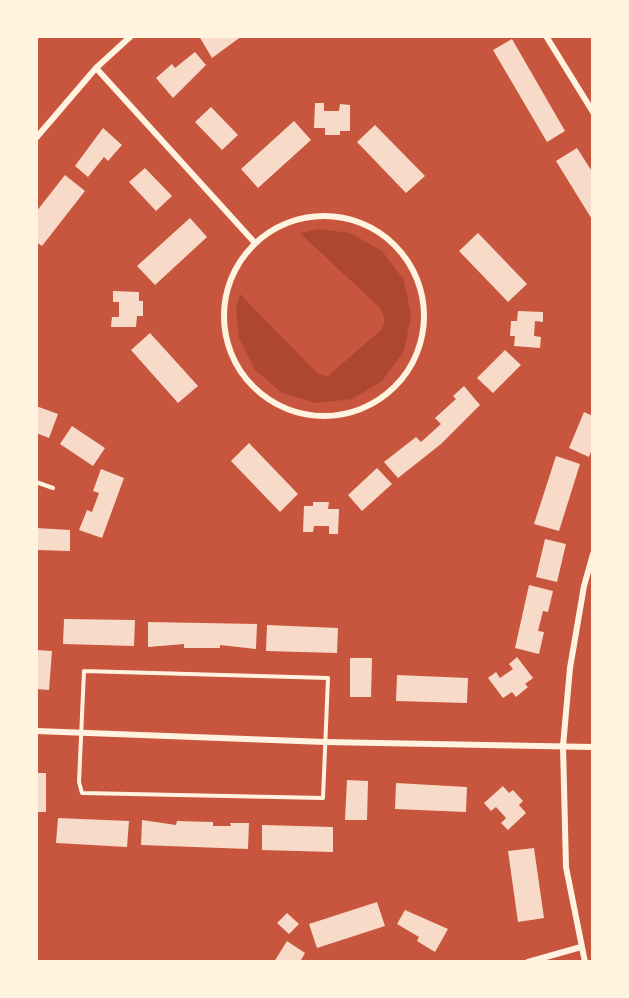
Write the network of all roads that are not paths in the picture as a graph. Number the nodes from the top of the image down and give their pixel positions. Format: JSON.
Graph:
{"nodes":[{"id":1,"x":131,"y":36,"type":"edge"},
{"id":2,"x":546,"y":36,"type":"edge"},
{"id":3,"x":96,"y":68,"type":"junction"},
{"id":4,"x":593,"y":112,"type":"edge"},
{"id":5,"x":36,"y":138,"type":"edge"},
{"id":6,"x":255,"y":243,"type":"junction"},
{"id":7,"x":593,"y":554,"type":"edge"},
{"id":8,"x":36,"y":731,"type":"edge"},
{"id":9,"x":563,"y":746,"type":"junction"},
{"id":10,"x":593,"y":747,"type":"edge"},
{"id":11,"x":581,"y":947,"type":"junction"},
{"id":12,"x":528,"y":962,"type":"edge"},
{"id":13,"x":585,"y":962,"type":"edge"}],
"edges":[{"from":1,"to":3,"type":"street"},
{"from":2,"to":4,"type":"street"},
{"from":3,"to":5,"type":"street"},
{"from":3,"to":6,"type":"street"},
{"from":6,"to":6,"type":"street"},
{"from":7,"to":9,"type":"street"},
{"from":8,"to":9,"type":"street"},
{"from":9,"to":10,"type":"street"},
{"from":9,"to":11,"type":"street"},
{"from":11,"to":12,"type":"street"},
{"from":11,"to":13,"type":"street"}]}
